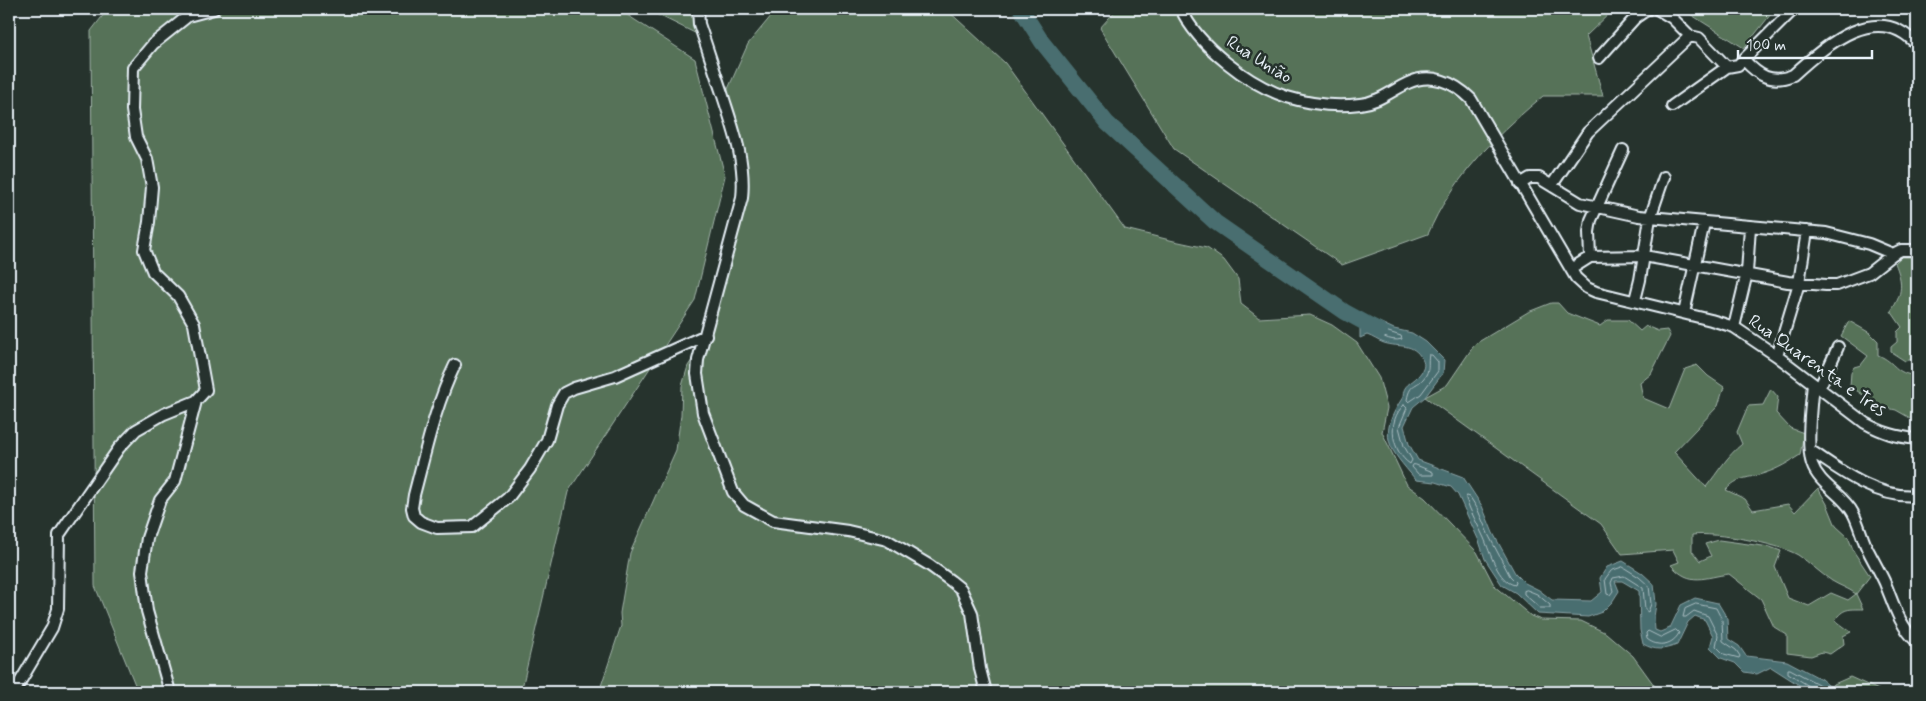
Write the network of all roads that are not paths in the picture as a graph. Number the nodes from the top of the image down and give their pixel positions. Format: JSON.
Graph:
{"nodes":[{"id":1,"x":214,"y":9,"type":"edge"},
{"id":2,"x":698,"y":9,"type":"edge"},
{"id":3,"x":1181,"y":9,"type":"edge"},
{"id":4,"x":1648,"y":9,"type":"edge"},
{"id":5,"x":1657,"y":9,"type":"edge"},
{"id":6,"x":1794,"y":9,"type":"edge"},
{"id":7,"x":1690,"y":36,"type":"junction"},
{"id":8,"x":1917,"y":46,"type":"edge"},
{"id":9,"x":1600,"y":58,"type":"dead end"},
{"id":10,"x":1744,"y":60,"type":"junction"},
{"id":11,"x":1728,"y":67,"type":"junction"},
{"id":12,"x":1474,"y":106,"type":"joint"},
{"id":13,"x":1672,"y":106,"type":"dead end"},
{"id":14,"x":1623,"y":150,"type":"dead end"},
{"id":15,"x":1664,"y":177,"type":"dead end"},
{"id":16,"x":1520,"y":184,"type":"junction"},
{"id":17,"x":1552,"y":185,"type":"junction"},
{"id":18,"x":1596,"y":207,"type":"junction"},
{"id":19,"x":1650,"y":218,"type":"junction"},
{"id":20,"x":1704,"y":223,"type":"junction"},
{"id":21,"x":1750,"y":227,"type":"junction"},
{"id":22,"x":1807,"y":231,"type":"junction"},
{"id":23,"x":1917,"y":250,"type":"edge"},
{"id":24,"x":1894,"y":254,"type":"junction"},
{"id":25,"x":1644,"y":256,"type":"junction"},
{"id":26,"x":1590,"y":257,"type":"junction"},
{"id":27,"x":1694,"y":265,"type":"junction"},
{"id":28,"x":1571,"y":269,"type":"junction"},
{"id":29,"x":1747,"y":274,"type":"junction"},
{"id":30,"x":1799,"y":283,"type":"junction"},
{"id":31,"x":1635,"y":300,"type":"junction"},
{"id":32,"x":1684,"y":313,"type":"junction"},
{"id":33,"x":1734,"y":328,"type":"junction"},
{"id":34,"x":706,"y":335,"type":"junction"},
{"id":35,"x":1838,"y":347,"type":"dead end"},
{"id":36,"x":1777,"y":356,"type":"junction"},
{"id":37,"x":455,"y":365,"type":"dead end"},
{"id":38,"x":1816,"y":387,"type":"junction"},
{"id":39,"x":196,"y":401,"type":"junction"},
{"id":40,"x":1917,"y":439,"type":"edge"},
{"id":41,"x":1810,"y":450,"type":"junction"},
{"id":42,"x":1917,"y":495,"type":"edge"},
{"id":43,"x":1917,"y":642,"type":"edge"},
{"id":44,"x":14,"y":692,"type":"edge"},
{"id":45,"x":170,"y":692,"type":"edge"},
{"id":46,"x":986,"y":692,"type":"edge"}],
"edges":[{"from":1,"to":39,"type":"street"},
{"from":2,"to":34,"type":"street"},
{"from":3,"to":12,"type":"street","name":"Rua União"},
{"from":4,"to":9,"type":"street"},
{"from":5,"to":7,"type":"street"},
{"from":6,"to":10,"type":"street"},
{"from":7,"to":11,"type":"street"},
{"from":7,"to":17,"type":"street"},
{"from":8,"to":10,"type":"street"},
{"from":10,"to":11,"type":"street"},
{"from":11,"to":13,"type":"street"},
{"from":12,"to":16,"type":"street","name":"Rua Quarenta e Tres"},
{"from":14,"to":18,"type":"street"},
{"from":15,"to":19,"type":"street"},
{"from":16,"to":17,"type":"street"},
{"from":16,"to":28,"type":"street","name":"Rua Quarenta e Tres"},
{"from":17,"to":18,"type":"street"},
{"from":18,"to":19,"type":"street"},
{"from":18,"to":26,"type":"street"},
{"from":19,"to":20,"type":"street"},
{"from":19,"to":25,"type":"street"},
{"from":20,"to":21,"type":"street"},
{"from":20,"to":27,"type":"street"},
{"from":21,"to":22,"type":"street"},
{"from":21,"to":29,"type":"street"},
{"from":22,"to":24,"type":"street"},
{"from":22,"to":30,"type":"street"},
{"from":23,"to":24,"type":"street"},
{"from":24,"to":30,"type":"street"},
{"from":25,"to":26,"type":"street"},
{"from":25,"to":27,"type":"street"},
{"from":25,"to":31,"type":"street"},
{"from":26,"to":28,"type":"street"},
{"from":27,"to":29,"type":"street"},
{"from":27,"to":32,"type":"street"},
{"from":28,"to":31,"type":"street","name":"Rua Quarenta e Tres"},
{"from":29,"to":30,"type":"street"},
{"from":29,"to":33,"type":"street"},
{"from":30,"to":36,"type":"street"},
{"from":31,"to":32,"type":"street","name":"Rua Quarenta e Tres"},
{"from":32,"to":33,"type":"street","name":"Rua Quarenta e Tres"},
{"from":33,"to":36,"type":"street","name":"Rua Quarenta e Tres"},
{"from":34,"to":37,"type":"street"},
{"from":34,"to":46,"type":"street"},
{"from":35,"to":38,"type":"street"},
{"from":36,"to":38,"type":"street","name":"Rua Quarenta e Tres"},
{"from":38,"to":40,"type":"street","name":"Rua Quarenta e Tres"},
{"from":38,"to":41,"type":"street"},
{"from":39,"to":44,"type":"street"},
{"from":39,"to":45,"type":"street"},
{"from":41,"to":42,"type":"street"},
{"from":41,"to":43,"type":"street"}]}
